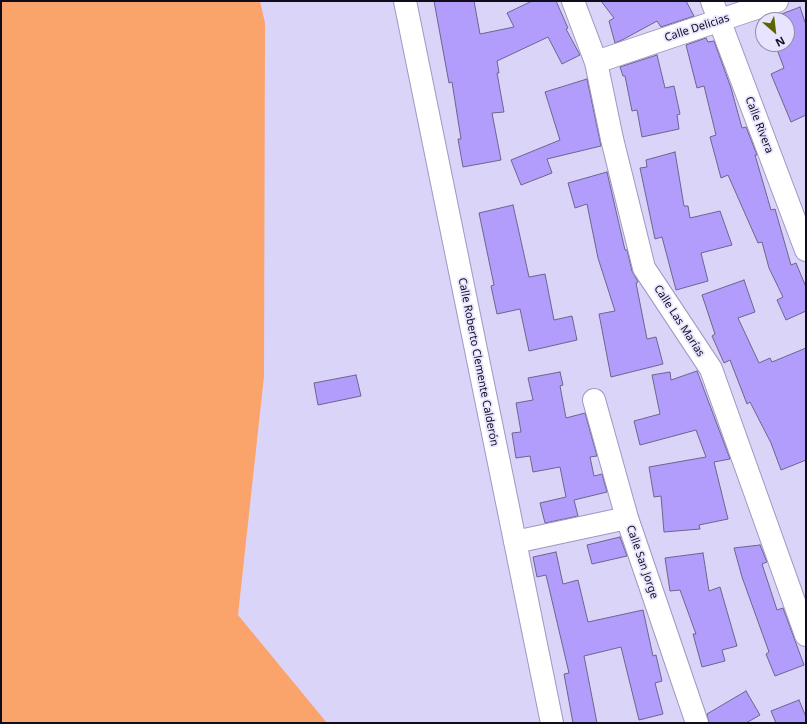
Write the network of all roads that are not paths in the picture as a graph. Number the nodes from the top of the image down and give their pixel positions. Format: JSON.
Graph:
{"nodes":[{"id":1,"x":405,"y":1,"type":"edge"},
{"id":2,"x":573,"y":1,"type":"edge"},
{"id":3,"x":712,"y":1,"type":"edge"},
{"id":4,"x":777,"y":1,"type":"edge"},
{"id":5,"x":720,"y":21,"type":"junction"},
{"id":6,"x":596,"y":62,"type":"junction"},
{"id":7,"x":806,"y":250,"type":"edge"},
{"id":8,"x":594,"y":400,"type":"dead end"},
{"id":9,"x":627,"y":518,"type":"junction"},
{"id":10,"x":515,"y":542,"type":"junction"},
{"id":11,"x":806,"y":635,"type":"edge"},
{"id":12,"x":552,"y":723,"type":"edge"},
{"id":13,"x":697,"y":723,"type":"edge"}],
"edges":[{"from":1,"to":10,"type":"street","name":"Calle Roberto Clemente Calderón"},
{"from":2,"to":6,"type":"street","name":"Calle Las Marías"},
{"from":3,"to":5,"type":"street","name":"Calle Rivera"},
{"from":4,"to":5,"type":"street","name":"Calle Delicias"},
{"from":5,"to":6,"type":"street","name":"Calle Delicias"},
{"from":5,"to":7,"type":"street","name":"Calle Rivera"},
{"from":6,"to":11,"type":"street","name":"Calle Las Marías"},
{"from":8,"to":9,"type":"street","name":"Calle San Jorge"},
{"from":9,"to":10,"type":"street"},
{"from":9,"to":13,"type":"street","name":"Calle San Jorge"},
{"from":10,"to":12,"type":"street","name":"Calle Roberto Clemente Calderón"}]}
